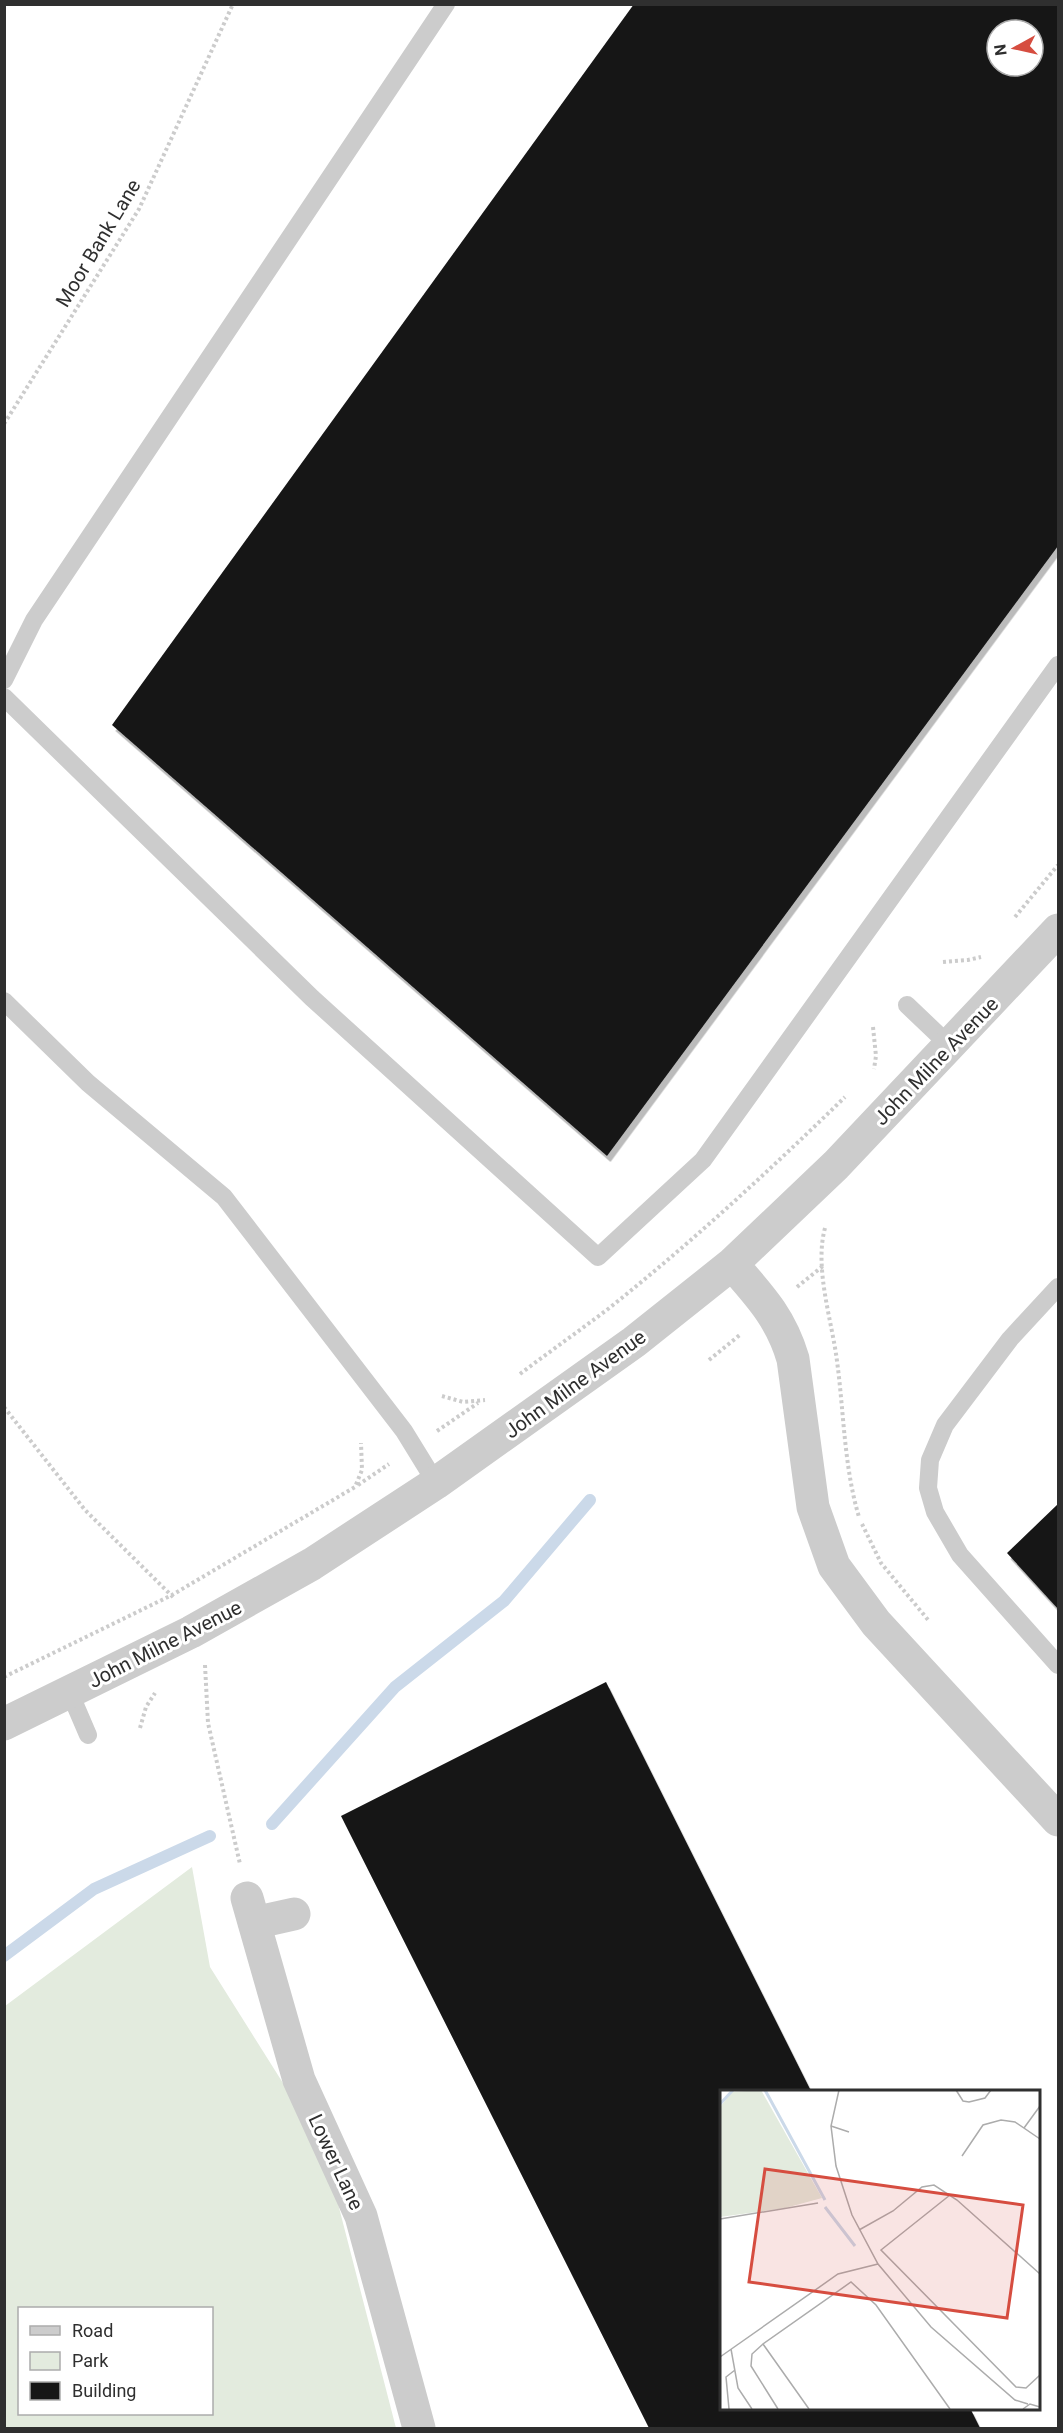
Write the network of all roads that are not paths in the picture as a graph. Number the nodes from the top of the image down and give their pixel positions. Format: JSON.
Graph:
{"nodes":[{"id":1,"x":446,"y":4,"type":"edge"},
{"id":2,"x":1059,"y":665,"type":"edge"},
{"id":3,"x":4,"y":680,"type":"edge"},
{"id":4,"x":4,"y":697,"type":"edge"},
{"id":5,"x":1059,"y":930,"type":"edge"},
{"id":6,"x":4,"y":1001,"type":"edge"},
{"id":7,"x":907,"y":1005,"type":"dead end"},
{"id":8,"x":950,"y":1046,"type":"junction"},
{"id":9,"x":732,"y":1264,"type":"junction"},
{"id":10,"x":1059,"y":1287,"type":"edge"},
{"id":11,"x":436,"y":1483,"type":"junction"},
{"id":12,"x":1059,"y":1665,"type":"edge"},
{"id":13,"x":70,"y":1693,"type":"junction"},
{"id":14,"x":4,"y":1724,"type":"edge"},
{"id":15,"x":88,"y":1735,"type":"dead end"},
{"id":16,"x":1059,"y":1820,"type":"edge"},
{"id":17,"x":294,"y":1914,"type":"dead end"},
{"id":18,"x":419,"y":2428,"type":"edge"}],
"edges":[{"from":1,"to":3,"type":"lane"},
{"from":2,"to":4,"type":"lane"},
{"from":5,"to":8,"type":"street","name":"John Milne Avenue"},
{"from":6,"to":11,"type":"lane"},
{"from":7,"to":8,"type":"lane"},
{"from":8,"to":9,"type":"street","name":"John Milne Avenue"},
{"from":9,"to":11,"type":"street","name":"John Milne Avenue"},
{"from":9,"to":16,"type":"street"},
{"from":10,"to":12,"type":"lane"},
{"from":11,"to":13,"type":"street","name":"John Milne Avenue"},
{"from":13,"to":14,"type":"street","name":"John Milne Avenue"},
{"from":13,"to":15,"type":"lane"},
{"from":17,"to":18,"type":"street","name":"Lower Lane"}]}
